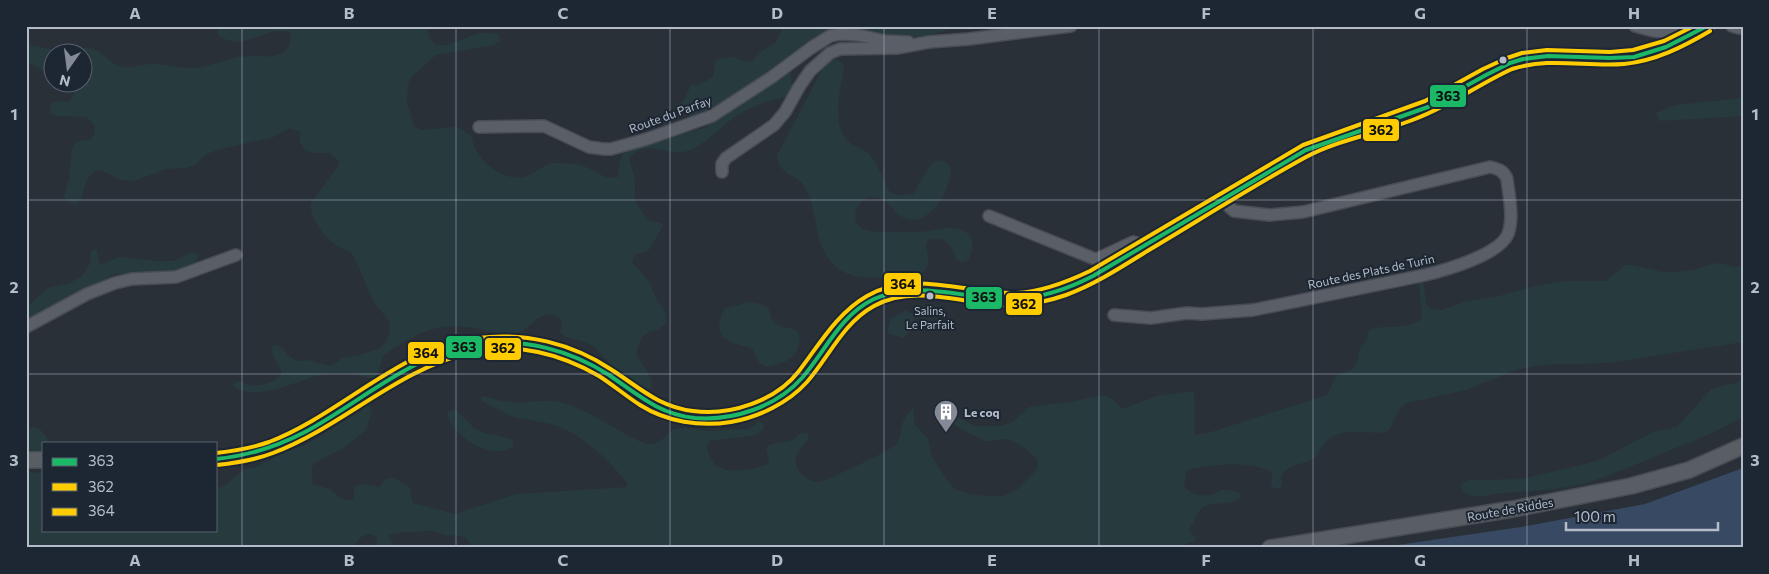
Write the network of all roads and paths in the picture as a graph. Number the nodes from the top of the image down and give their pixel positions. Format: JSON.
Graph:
{"nodes":[{"id":1,"x":1072,"y":26,"type":"edge"},
{"id":2,"x":1635,"y":26,"type":"edge"},
{"id":3,"x":1682,"y":26,"type":"edge"},
{"id":4,"x":1707,"y":26,"type":"edge"},
{"id":5,"x":1732,"y":26,"type":"edge"},
{"id":6,"x":1743,"y":26,"type":"edge"},
{"id":7,"x":911,"y":45,"type":"junction"},
{"id":8,"x":478,"y":127,"type":"dead end"},
{"id":9,"x":722,"y":172,"type":"dead end"},
{"id":10,"x":1221,"y":199,"type":"junction"},
{"id":11,"x":989,"y":216,"type":"dead end"},
{"id":12,"x":1140,"y":248,"type":"junction"},
{"id":13,"x":236,"y":255,"type":"dead end"},
{"id":14,"x":1114,"y":315,"type":"dead end"},
{"id":15,"x":26,"y":327,"type":"edge"},
{"id":16,"x":1743,"y":446,"type":"edge"},
{"id":17,"x":218,"y":459,"type":"edge"},
{"id":18,"x":26,"y":460,"type":"edge"},
{"id":19,"x":42,"y":460,"type":"edge"},
{"id":20,"x":1270,"y":548,"type":"edge"}],
"edges":[{"from":1,"to":7,"type":"street"},
{"from":2,"to":3,"type":"street"},
{"from":4,"to":10,"type":"main road"},
{"from":5,"to":6,"type":"street"},
{"from":7,"to":8,"type":"street","name":"Route du Parfay"},
{"from":7,"to":9,"type":"street"},
{"from":10,"to":12,"type":"main road"},
{"from":10,"to":14,"type":"street","name":"Route des Plats de Turin"},
{"from":11,"to":12,"type":"street"},
{"from":12,"to":17,"type":"main road"},
{"from":13,"to":15,"type":"street"},
{"from":16,"to":20,"type":"main road","name":"Route de Riddes"},
{"from":18,"to":19,"type":"main road"}]}
